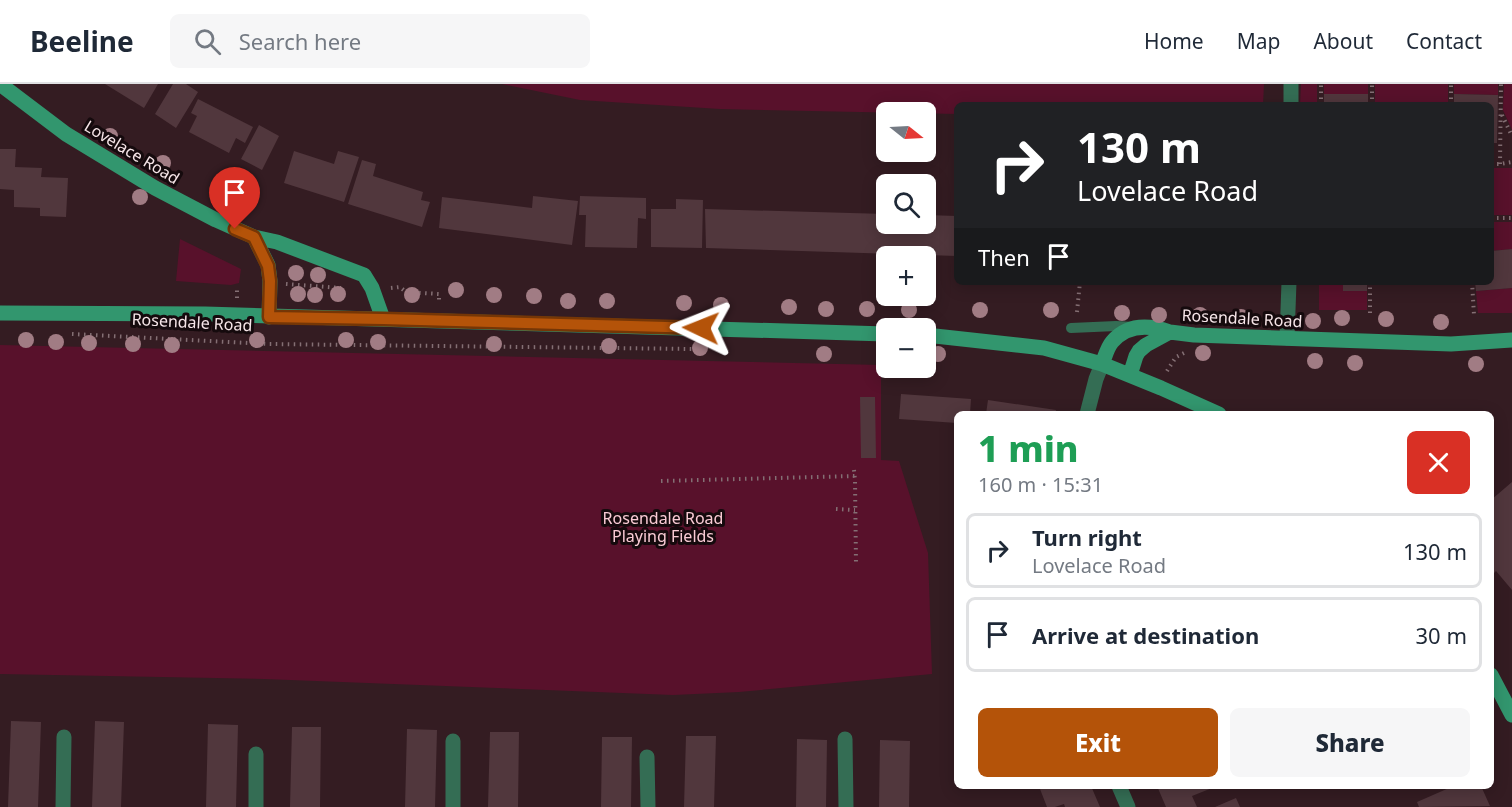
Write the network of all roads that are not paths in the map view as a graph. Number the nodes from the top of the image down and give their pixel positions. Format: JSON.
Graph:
{"nodes":[{"id":1,"x":0,"y":84,"type":"edge"},
{"id":2,"x":1291,"y":84,"type":"edge"},
{"id":3,"x":1291,"y":102,"type":"edge"},
{"id":4,"x":254,"y":237,"type":"junction"},
{"id":5,"x":1288,"y":285,"type":"edge"},
{"id":6,"x":0,"y":313,"type":"edge"},
{"id":7,"x":269,"y":317,"type":"junction"},
{"id":8,"x":383,"y":319,"type":"junction"},
{"id":9,"x":1136,"y":327,"type":"junction"},
{"id":10,"x":1073,"y":328,"type":"road end"},
{"id":11,"x":1170,"y":332,"type":"junction"},
{"id":12,"x":876,"y":334,"type":"edge"},
{"id":13,"x":936,"y":336,"type":"edge"},
{"id":14,"x":1287,"y":338,"type":"junction"},
{"id":15,"x":1512,"y":340,"type":"edge"},
{"id":16,"x":1102,"y":364,"type":"junction"},
{"id":17,"x":1130,"y":375,"type":"junction"},
{"id":18,"x":1088,"y":411,"type":"edge"},
{"id":19,"x":1213,"y":411,"type":"edge"},
{"id":20,"x":1494,"y":681,"type":"edge"},
{"id":21,"x":1512,"y":715,"type":"edge"},
{"id":22,"x":64,"y":737,"type":"dead end"},
{"id":23,"x":845,"y":739,"type":"dead end"},
{"id":24,"x":453,"y":741,"type":"dead end"},
{"id":25,"x":256,"y":754,"type":"dead end"},
{"id":26,"x":647,"y":757,"type":"dead end"},
{"id":27,"x":1120,"y":789,"type":"edge"},
{"id":28,"x":63,"y":807,"type":"edge"},
{"id":29,"x":256,"y":807,"type":"edge"},
{"id":30,"x":453,"y":807,"type":"edge"},
{"id":31,"x":648,"y":807,"type":"edge"},
{"id":32,"x":846,"y":807,"type":"edge"},
{"id":33,"x":1128,"y":807,"type":"edge"}],
"edges":[{"from":1,"to":4,"type":"street","name":"Lovelace Road"},
{"from":2,"to":3,"type":"street"},
{"from":4,"to":7,"type":"street"},
{"from":4,"to":8,"type":"street","name":"Lovelace Road"},
{"from":5,"to":14,"type":"street"},
{"from":6,"to":7,"type":"street","name":"Rosendale Road"},
{"from":7,"to":8,"type":"street","name":"Rosendale Road"},
{"from":8,"to":12,"type":"street","name":"Rosendale Road"},
{"from":9,"to":10,"type":"lane"},
{"from":9,"to":11,"type":"street"},
{"from":9,"to":16,"type":"street"},
{"from":11,"to":14,"type":"street","name":"Rosendale Road"},
{"from":11,"to":17,"type":"street","name":"Rosendale Road"},
{"from":13,"to":16,"type":"street"},
{"from":14,"to":15,"type":"street","name":"Rosendale Road"},
{"from":16,"to":17,"type":"street"},
{"from":16,"to":18,"type":"street"},
{"from":17,"to":19,"type":"street"},
{"from":20,"to":21,"type":"street"},
{"from":22,"to":28,"type":"street"},
{"from":23,"to":32,"type":"street"},
{"from":24,"to":30,"type":"street"},
{"from":25,"to":29,"type":"street"},
{"from":26,"to":31,"type":"street"},
{"from":27,"to":33,"type":"street"}]}
